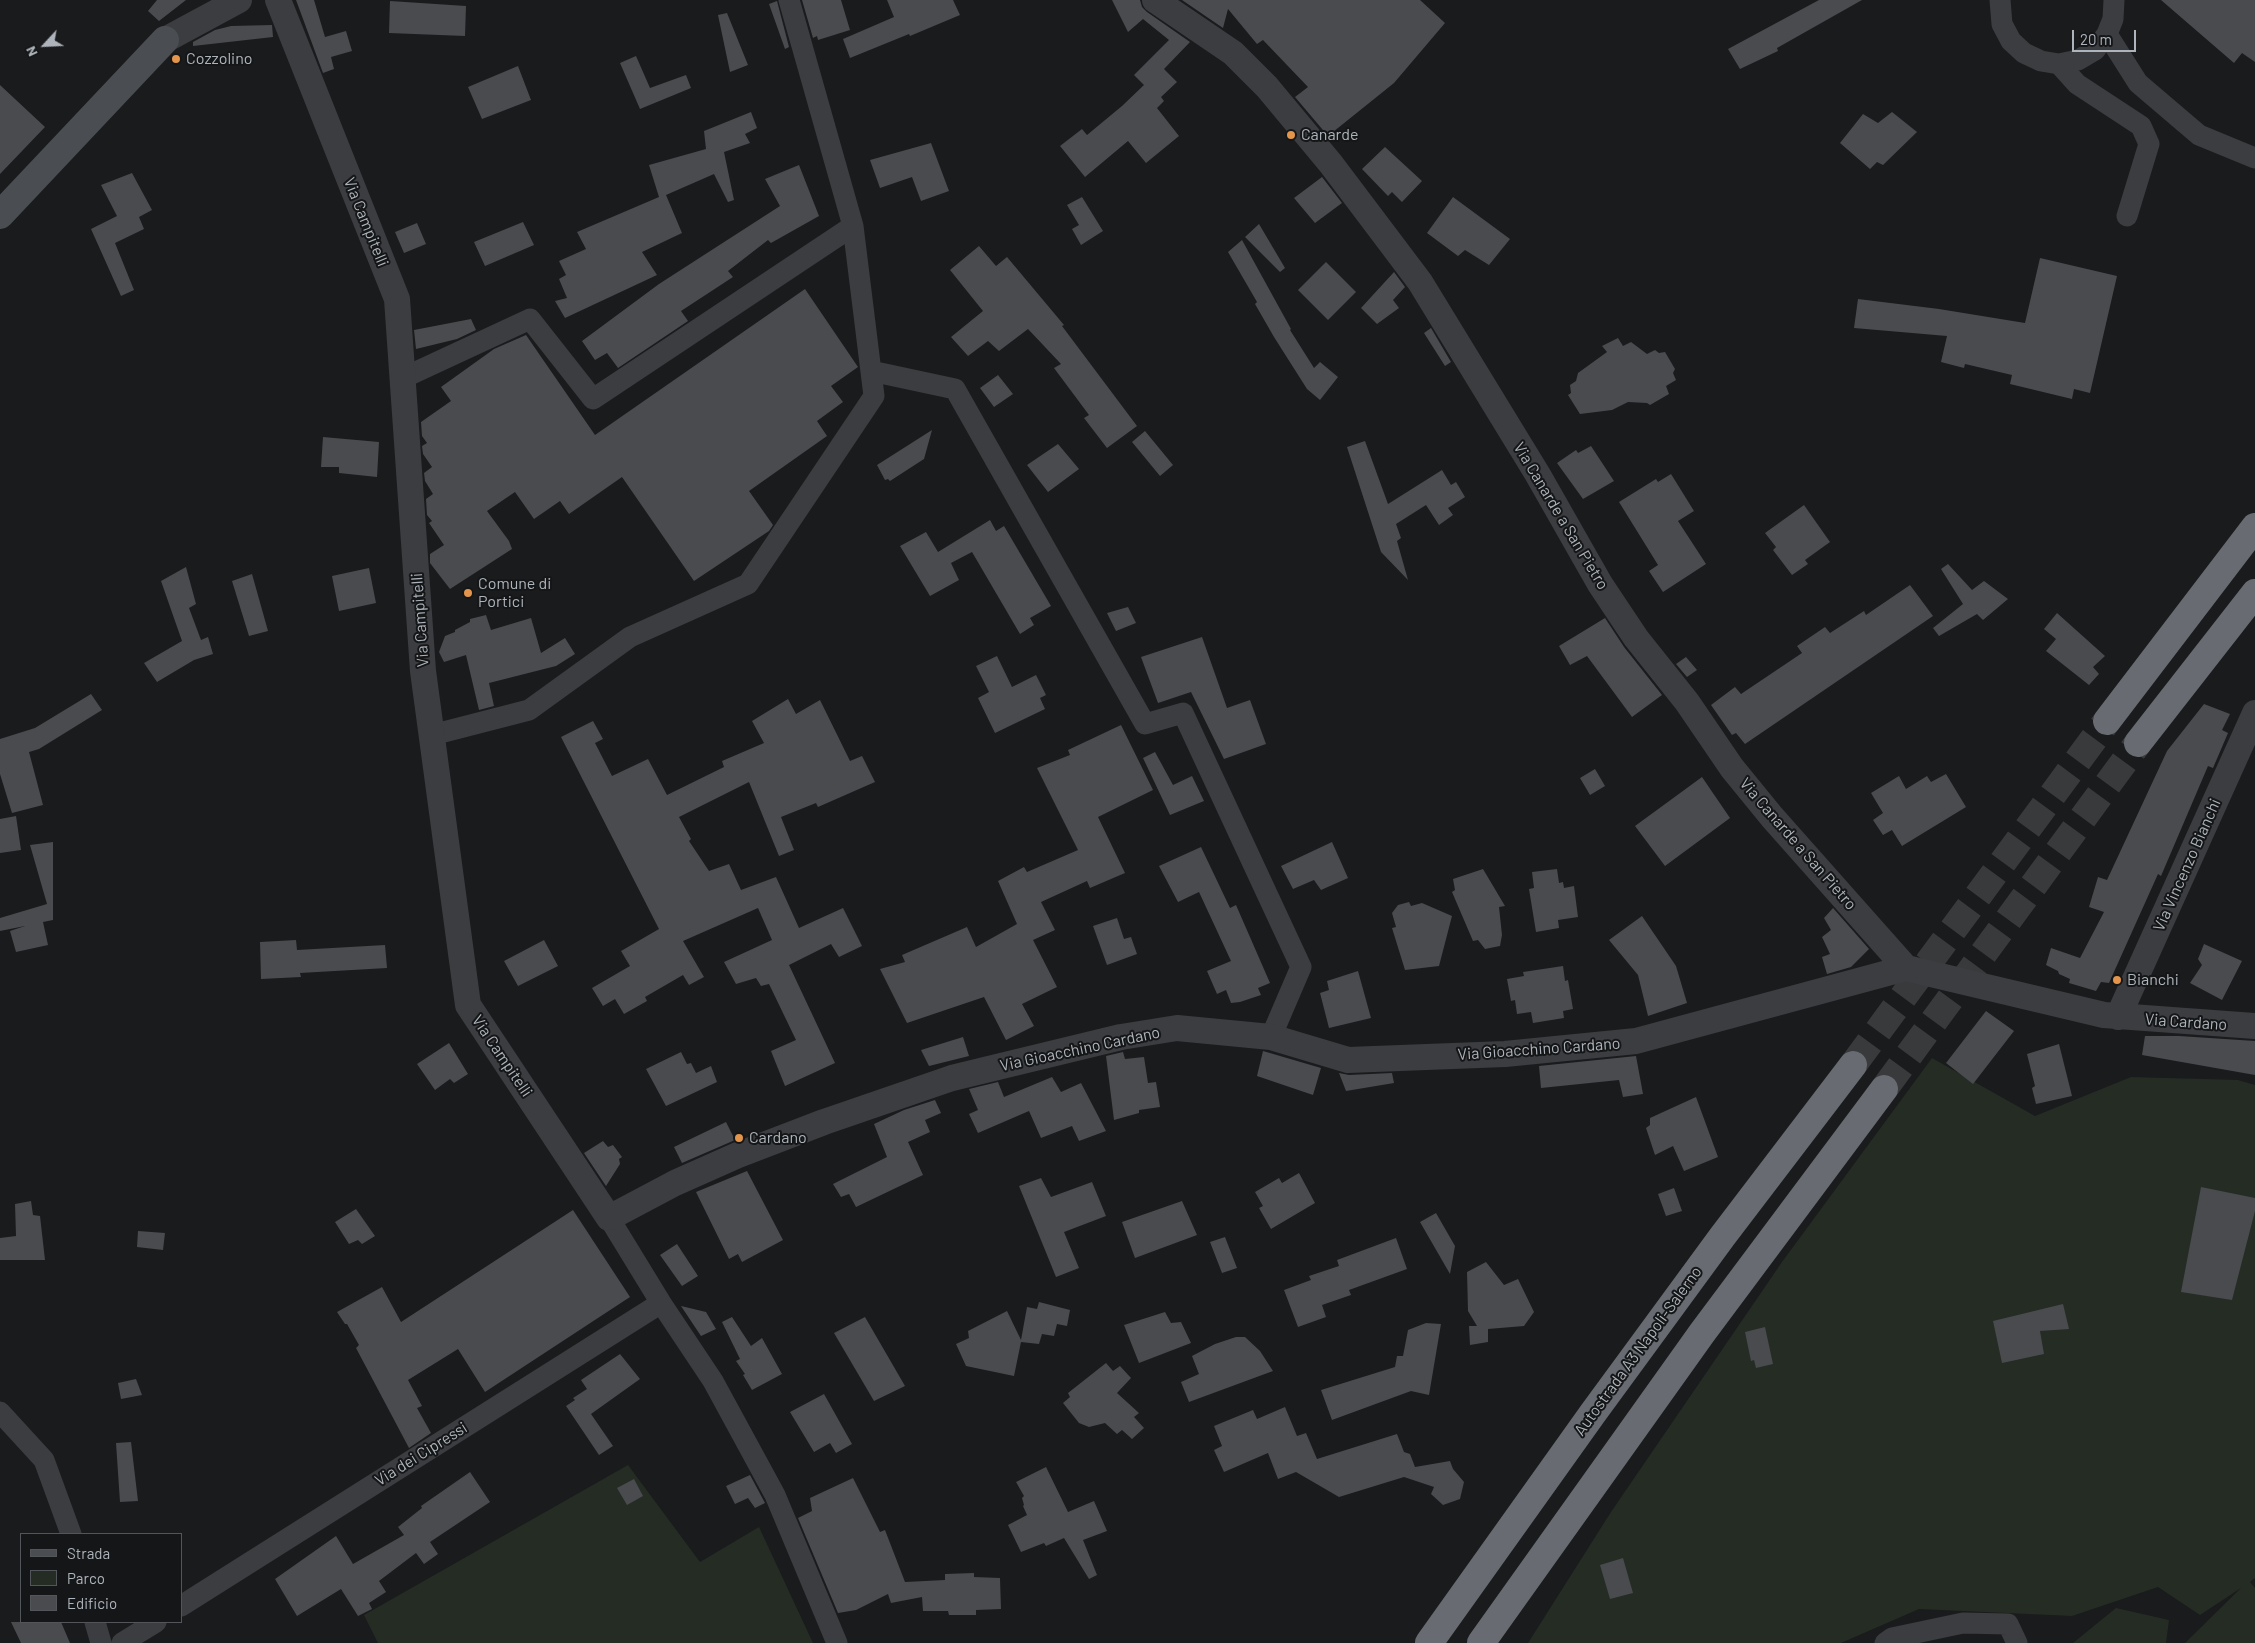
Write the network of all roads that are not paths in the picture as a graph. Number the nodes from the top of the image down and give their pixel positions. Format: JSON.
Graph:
{"nodes":[{"id":1,"x":204,"y":0,"type":"edge"},
{"id":2,"x":240,"y":0,"type":"edge"},
{"id":3,"x":278,"y":0,"type":"edge"},
{"id":4,"x":789,"y":0,"type":"edge"},
{"id":5,"x":1155,"y":0,"type":"edge"},
{"id":6,"x":2000,"y":0,"type":"edge"},
{"id":7,"x":2114,"y":0,"type":"edge"},
{"id":8,"x":2107,"y":34,"type":"junction"},
{"id":9,"x":166,"y":40,"type":"junction"},
{"id":10,"x":2059,"y":64,"type":"junction"},
{"id":11,"x":2255,"y":158,"type":"edge"},
{"id":12,"x":0,"y":215,"type":"edge"},
{"id":13,"x":2127,"y":216,"type":"dead end"},
{"id":14,"x":853,"y":226,"type":"junction"},
{"id":15,"x":871,"y":371,"type":"junction"},
{"id":16,"x":403,"y":378,"type":"junction"},
{"id":17,"x":2255,"y":527,"type":"edge"},
{"id":18,"x":2255,"y":593,"type":"edge"},
{"id":19,"x":2255,"y":623,"type":"edge"},
{"id":20,"x":2202,"y":662,"type":"junction"},
{"id":21,"x":2255,"y":713,"type":"edge"},
{"id":22,"x":2107,"y":721,"type":"tunnel mouth"},
{"id":23,"x":432,"y":734,"type":"junction"},
{"id":24,"x":2138,"y":744,"type":"tunnel mouth"},
{"id":25,"x":1906,"y":968,"type":"junction"},
{"id":26,"x":2118,"y":1017,"type":"junction"},
{"id":27,"x":2255,"y":1026,"type":"edge"},
{"id":28,"x":1271,"y":1037,"type":"junction"},
{"id":29,"x":1853,"y":1065,"type":"tunnel mouth"},
{"id":30,"x":1884,"y":1089,"type":"tunnel mouth"},
{"id":31,"x":609,"y":1218,"type":"junction"},
{"id":32,"x":661,"y":1303,"type":"junction"},
{"id":33,"x":0,"y":1412,"type":"edge"},
{"id":34,"x":71,"y":1533,"type":"edge"},
{"id":35,"x":182,"y":1605,"type":"edge"},
{"id":36,"x":95,"y":1623,"type":"edge"},
{"id":37,"x":154,"y":1623,"type":"edge"},
{"id":38,"x":101,"y":1643,"type":"edge"},
{"id":39,"x":122,"y":1643,"type":"edge"},
{"id":40,"x":837,"y":1643,"type":"edge"},
{"id":41,"x":1430,"y":1643,"type":"edge"},
{"id":42,"x":1481,"y":1643,"type":"edge"},
{"id":43,"x":1886,"y":1643,"type":"edge"},
{"id":44,"x":2017,"y":1643,"type":"edge"}],
"edges":[{"from":1,"to":9,"type":"street"},
{"from":2,"to":9,"type":"street"},
{"from":3,"to":16,"type":"street","name":"Via Campitelli"},
{"from":4,"to":14,"type":"street"},
{"from":5,"to":25,"type":"street","name":"Via Canarde a San Pietro"},
{"from":6,"to":10,"type":"street"},
{"from":7,"to":8,"type":"street"},
{"from":8,"to":10,"type":"street"},
{"from":8,"to":11,"type":"street"},
{"from":9,"to":12,"type":"main road"},
{"from":10,"to":13,"type":"street"},
{"from":14,"to":15,"type":"street"},
{"from":14,"to":16,"type":"street"},
{"from":15,"to":23,"type":"street"},
{"from":15,"to":28,"type":"street"},
{"from":16,"to":23,"type":"street","name":"Via Campitelli"},
{"from":17,"to":22,"type":"highway"},
{"from":18,"to":20,"type":"highway"},
{"from":19,"to":20,"type":"highway"},
{"from":20,"to":24,"type":"highway"},
{"from":21,"to":26,"type":"street","name":"Via Vincenzo Bianchi"},
{"from":23,"to":31,"type":"street","name":"Via Campitelli"},
{"from":25,"to":26,"type":"street","name":"Via Cardano"},
{"from":25,"to":28,"type":"street","name":"Via Gioacchino Cardano"},
{"from":26,"to":27,"type":"street","name":"Via Cardano"},
{"from":28,"to":31,"type":"street","name":"Via Gioacchino Cardano"},
{"from":29,"to":41,"type":"highway","name":"Autostrada A3 Napoli-Salerno"},
{"from":30,"to":42,"type":"highway"},
{"from":31,"to":32,"type":"street"},
{"from":32,"to":35,"type":"street","name":"Via dei Cipressi"},
{"from":32,"to":40,"type":"street"},
{"from":33,"to":34,"type":"street"},
{"from":36,"to":38,"type":"street"},
{"from":37,"to":39,"type":"street"},
{"from":43,"to":44,"type":"street"}]}
